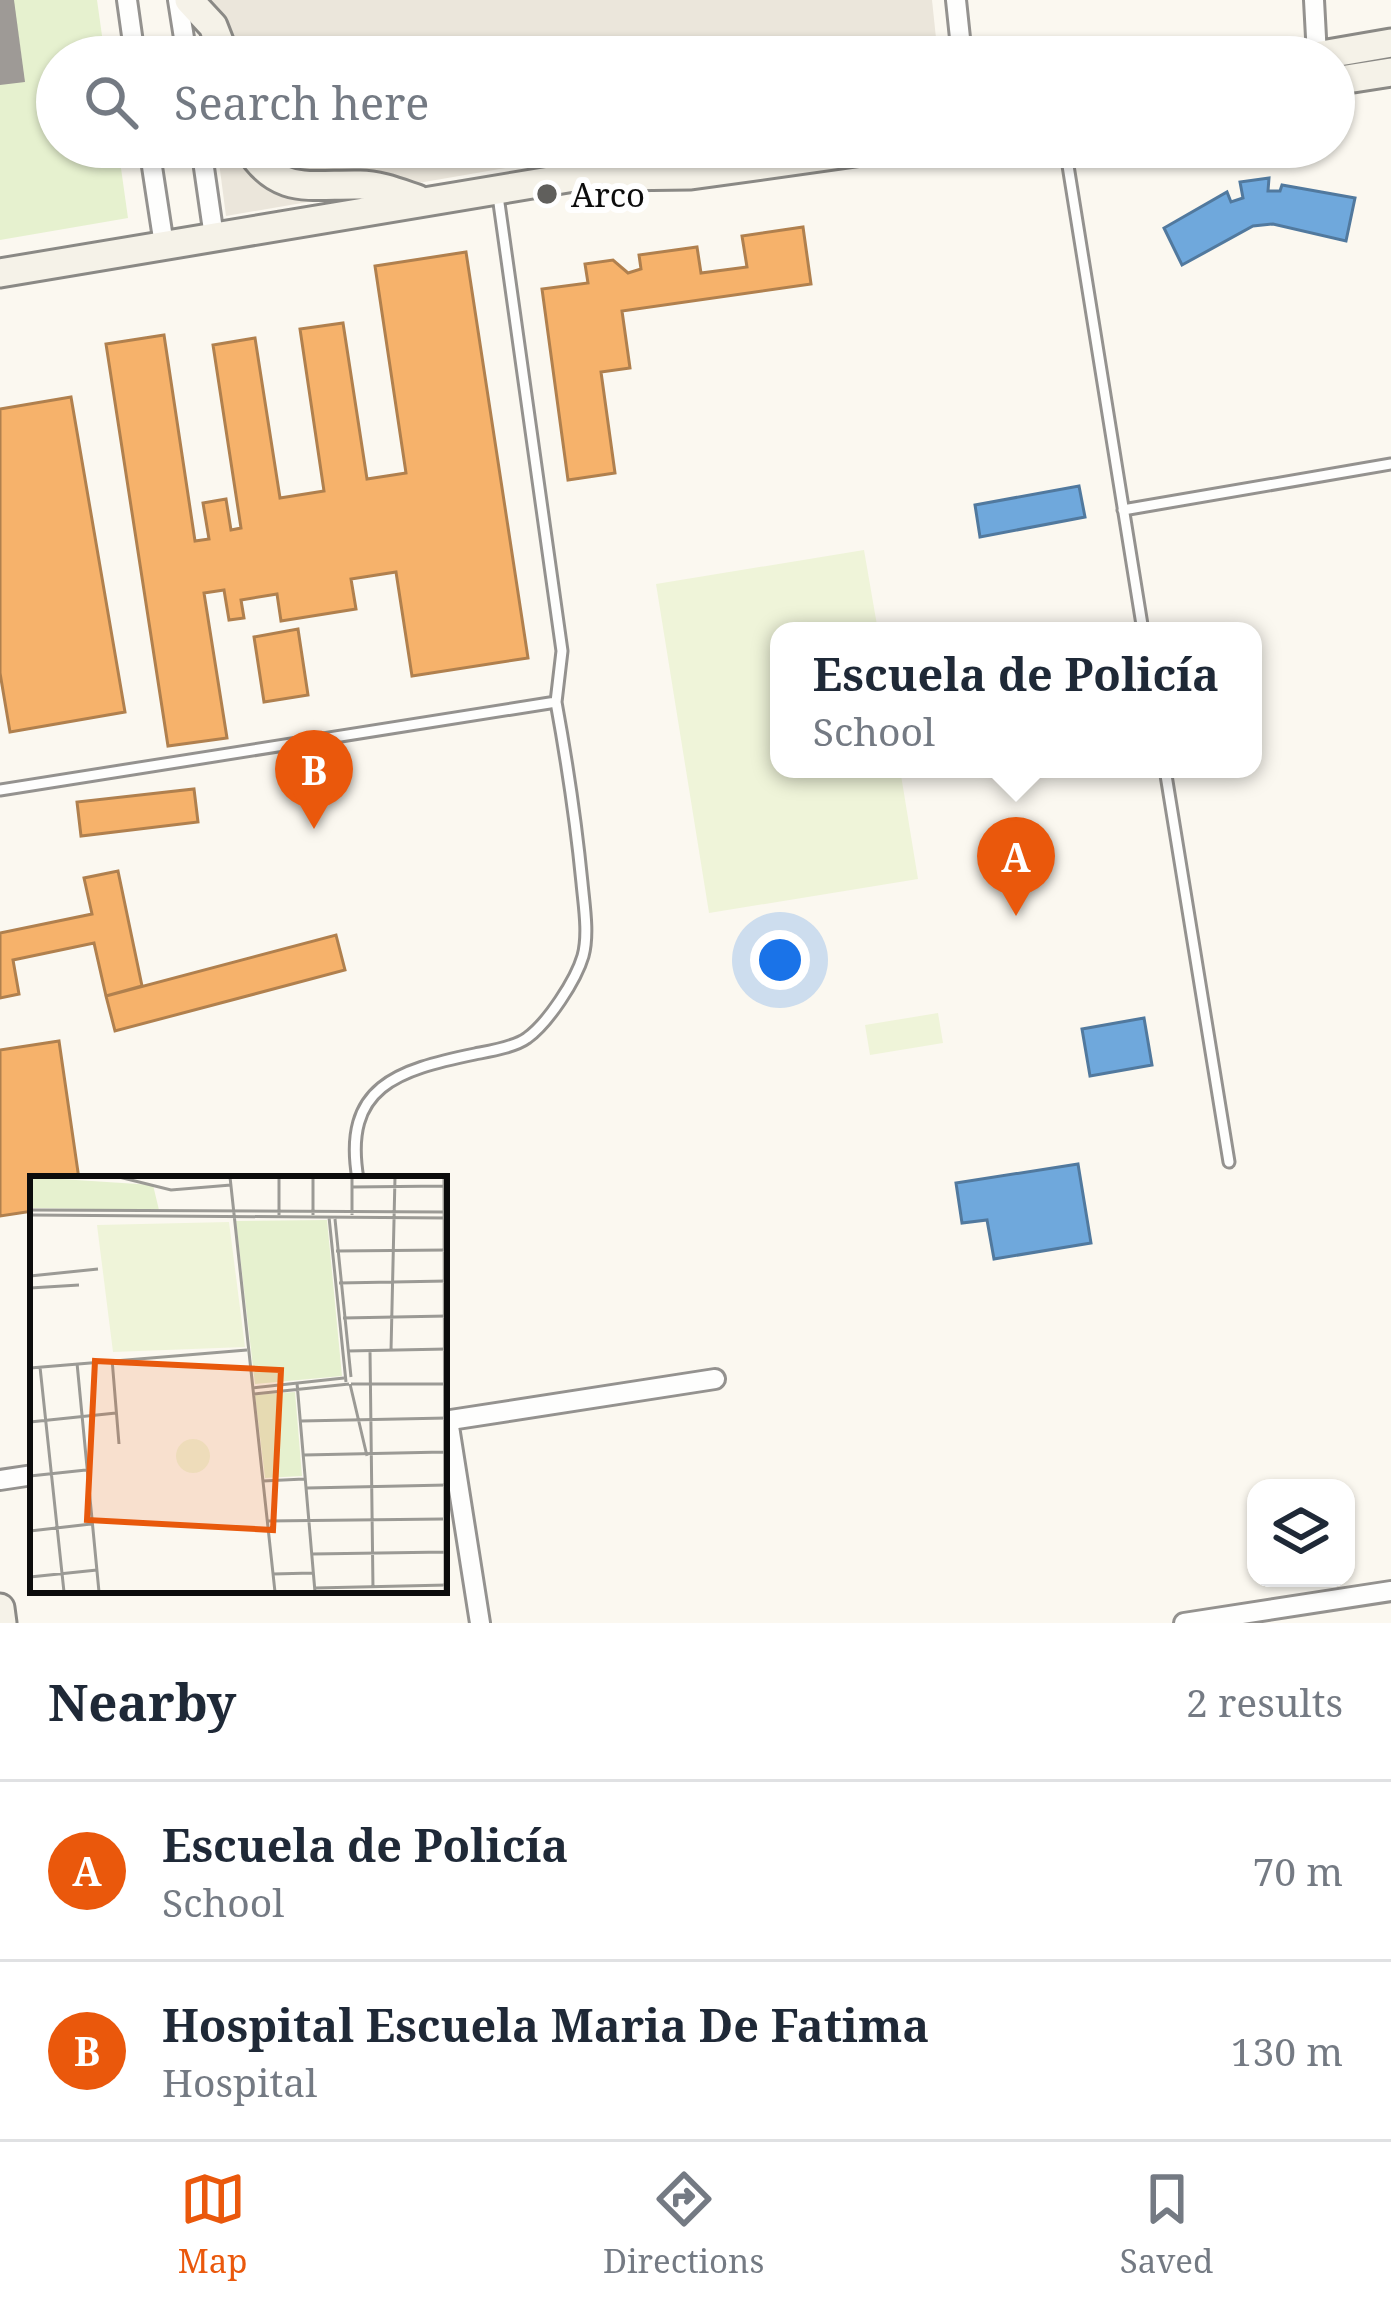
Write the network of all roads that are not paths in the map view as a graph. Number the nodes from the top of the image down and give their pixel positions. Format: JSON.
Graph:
{"nodes":[{"id":1,"x":127,"y":0,"type":"edge"},
{"id":2,"x":178,"y":0,"type":"edge"},
{"id":3,"x":189,"y":0,"type":"edge"},
{"id":4,"x":956,"y":0,"type":"edge"},
{"id":5,"x":1313,"y":0,"type":"edge"},
{"id":6,"x":133,"y":36,"type":"edge"},
{"id":7,"x":184,"y":36,"type":"edge"},
{"id":8,"x":217,"y":36,"type":"edge"},
{"id":9,"x":960,"y":36,"type":"edge"},
{"id":10,"x":1313,"y":36,"type":"edge"},
{"id":11,"x":1391,"y":43,"type":"edge"},
{"id":12,"x":1355,"y":49,"type":"edge"},
{"id":13,"x":1391,"y":72,"type":"edge"},
{"id":14,"x":1355,"y":78,"type":"edge"},
{"id":15,"x":152,"y":168,"type":"edge"},
{"id":16,"x":204,"y":168,"type":"edge"},
{"id":17,"x":263,"y":168,"type":"edge"},
{"id":18,"x":609,"y":168,"type":"edge"},
{"id":19,"x":741,"y":168,"type":"edge"},
{"id":20,"x":1068,"y":168,"type":"edge"},
{"id":21,"x":574,"y":178,"type":"junction"},
{"id":22,"x":497,"y":190,"type":"junction"},
{"id":23,"x":427,"y":202,"type":"junction"},
{"id":24,"x":214,"y":237,"type":"junction"},
{"id":25,"x":164,"y":244,"type":"junction"},
{"id":26,"x":0,"y":273,"type":"edge"},
{"id":27,"x":1391,"y":464,"type":"edge"},
{"id":28,"x":1123,"y":510,"type":"junction"},
{"id":29,"x":1142,"y":622,"type":"edge"},
{"id":30,"x":556,"y":701,"type":"junction"},
{"id":31,"x":1167,"y":778,"type":"edge"},
{"id":32,"x":0,"y":790,"type":"edge"},
{"id":33,"x":1229,"y":1162,"type":"dead end"},
{"id":34,"x":358,"y":1176,"type":"edge"},
{"id":35,"x":715,"y":1379,"type":"dead end"},
{"id":36,"x":447,"y":1418,"type":"edge"},
{"id":37,"x":447,"y":1430,"type":"edge"},
{"id":38,"x":30,"y":1475,"type":"edge"},
{"id":39,"x":0,"y":1480,"type":"edge"},
{"id":40,"x":1391,"y":1591,"type":"edge"},
{"id":41,"x":0,"y":1608,"type":"edge"},
{"id":42,"x":2,"y":1623,"type":"edge"},
{"id":43,"x":480,"y":1623,"type":"edge"},
{"id":44,"x":1184,"y":1623,"type":"edge"}],
"edges":[{"from":1,"to":6,"type":"street"},
{"from":2,"to":7,"type":"street"},
{"from":3,"to":8,"type":"main road"},
{"from":4,"to":9,"type":"street"},
{"from":5,"to":10,"type":"street"},
{"from":11,"to":12,"type":"main road"},
{"from":13,"to":14,"type":"main road"},
{"from":15,"to":25,"type":"street"},
{"from":16,"to":24,"type":"street"},
{"from":17,"to":23,"type":"main road"},
{"from":18,"to":21,"type":"main road"},
{"from":19,"to":21,"type":"main road"},
{"from":20,"to":28,"type":"lane"},
{"from":21,"to":22,"type":"main road"},
{"from":22,"to":23,"type":"main road"},
{"from":22,"to":30,"type":"lane"},
{"from":23,"to":24,"type":"main road"},
{"from":24,"to":25,"type":"main road"},
{"from":25,"to":26,"type":"main road"},
{"from":27,"to":28,"type":"lane"},
{"from":28,"to":29,"type":"lane"},
{"from":30,"to":32,"type":"lane"},
{"from":30,"to":34,"type":"lane"},
{"from":31,"to":33,"type":"lane"},
{"from":35,"to":36,"type":"street"},
{"from":37,"to":43,"type":"street"},
{"from":38,"to":39,"type":"street"},
{"from":40,"to":44,"type":"street"},
{"from":41,"to":42,"type":"main road"}]}
